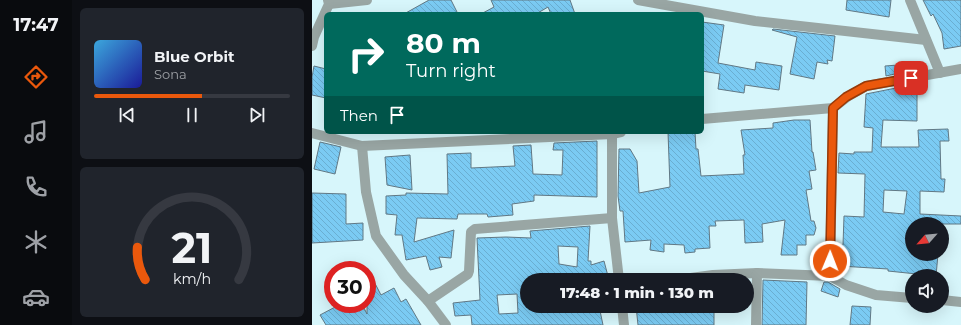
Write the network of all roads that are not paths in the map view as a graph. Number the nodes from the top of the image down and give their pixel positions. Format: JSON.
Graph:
{"nodes":[{"id":1,"x":367,"y":0,"type":"edge"},
{"id":2,"x":638,"y":0,"type":"edge"},
{"id":3,"x":910,"y":0,"type":"edge"},
{"id":4,"x":328,"y":2,"type":"edge"},
{"id":5,"x":926,"y":40,"type":"junction"},
{"id":6,"x":312,"y":46,"type":"edge"},
{"id":7,"x":961,"y":69,"type":"edge"},
{"id":8,"x":940,"y":73,"type":"junction"},
{"id":9,"x":833,"y":108,"type":"junction"},
{"id":10,"x":704,"y":119,"type":"edge"},
{"id":11,"x":312,"y":133,"type":"edge"},
{"id":12,"x":596,"y":134,"type":"edge"},
{"id":13,"x":616,"y":134,"type":"edge"},
{"id":14,"x":362,"y":146,"type":"junction"},
{"id":15,"x":612,"y":218,"type":"junction"},
{"id":16,"x":618,"y":273,"type":"edge"},
{"id":17,"x":754,"y":273,"type":"edge"},
{"id":18,"x":757,"y":273,"type":"junction"},
{"id":19,"x":830,"y":276,"type":"junction"},
{"id":20,"x":905,"y":297,"type":"edge"},
{"id":21,"x":428,"y":301,"type":"junction"},
{"id":22,"x":949,"y":301,"type":"edge"},
{"id":23,"x":961,"y":302,"type":"edge"},
{"id":24,"x":623,"y":313,"type":"edge"},
{"id":25,"x":446,"y":325,"type":"edge"},
{"id":26,"x":624,"y":325,"type":"edge"},
{"id":27,"x":756,"y":325,"type":"edge"}],
"edges":[{"from":1,"to":4,"type":"street"},
{"from":2,"to":5,"type":"street"},
{"from":3,"to":5,"type":"street"},
{"from":4,"to":6,"type":"street"},
{"from":5,"to":8,"type":"street"},
{"from":7,"to":8,"type":"street"},
{"from":8,"to":9,"type":"street"},
{"from":9,"to":10,"type":"street"},
{"from":9,"to":19,"type":"street"},
{"from":11,"to":14,"type":"street"},
{"from":12,"to":14,"type":"street"},
{"from":13,"to":15,"type":"street"},
{"from":14,"to":21,"type":"street"},
{"from":15,"to":16,"type":"street"},
{"from":15,"to":21,"type":"street"},
{"from":17,"to":18,"type":"street"},
{"from":18,"to":19,"type":"street"},
{"from":18,"to":27,"type":"street"},
{"from":19,"to":20,"type":"street"},
{"from":21,"to":25,"type":"street"},
{"from":22,"to":23,"type":"street"},
{"from":24,"to":26,"type":"street"}]}
